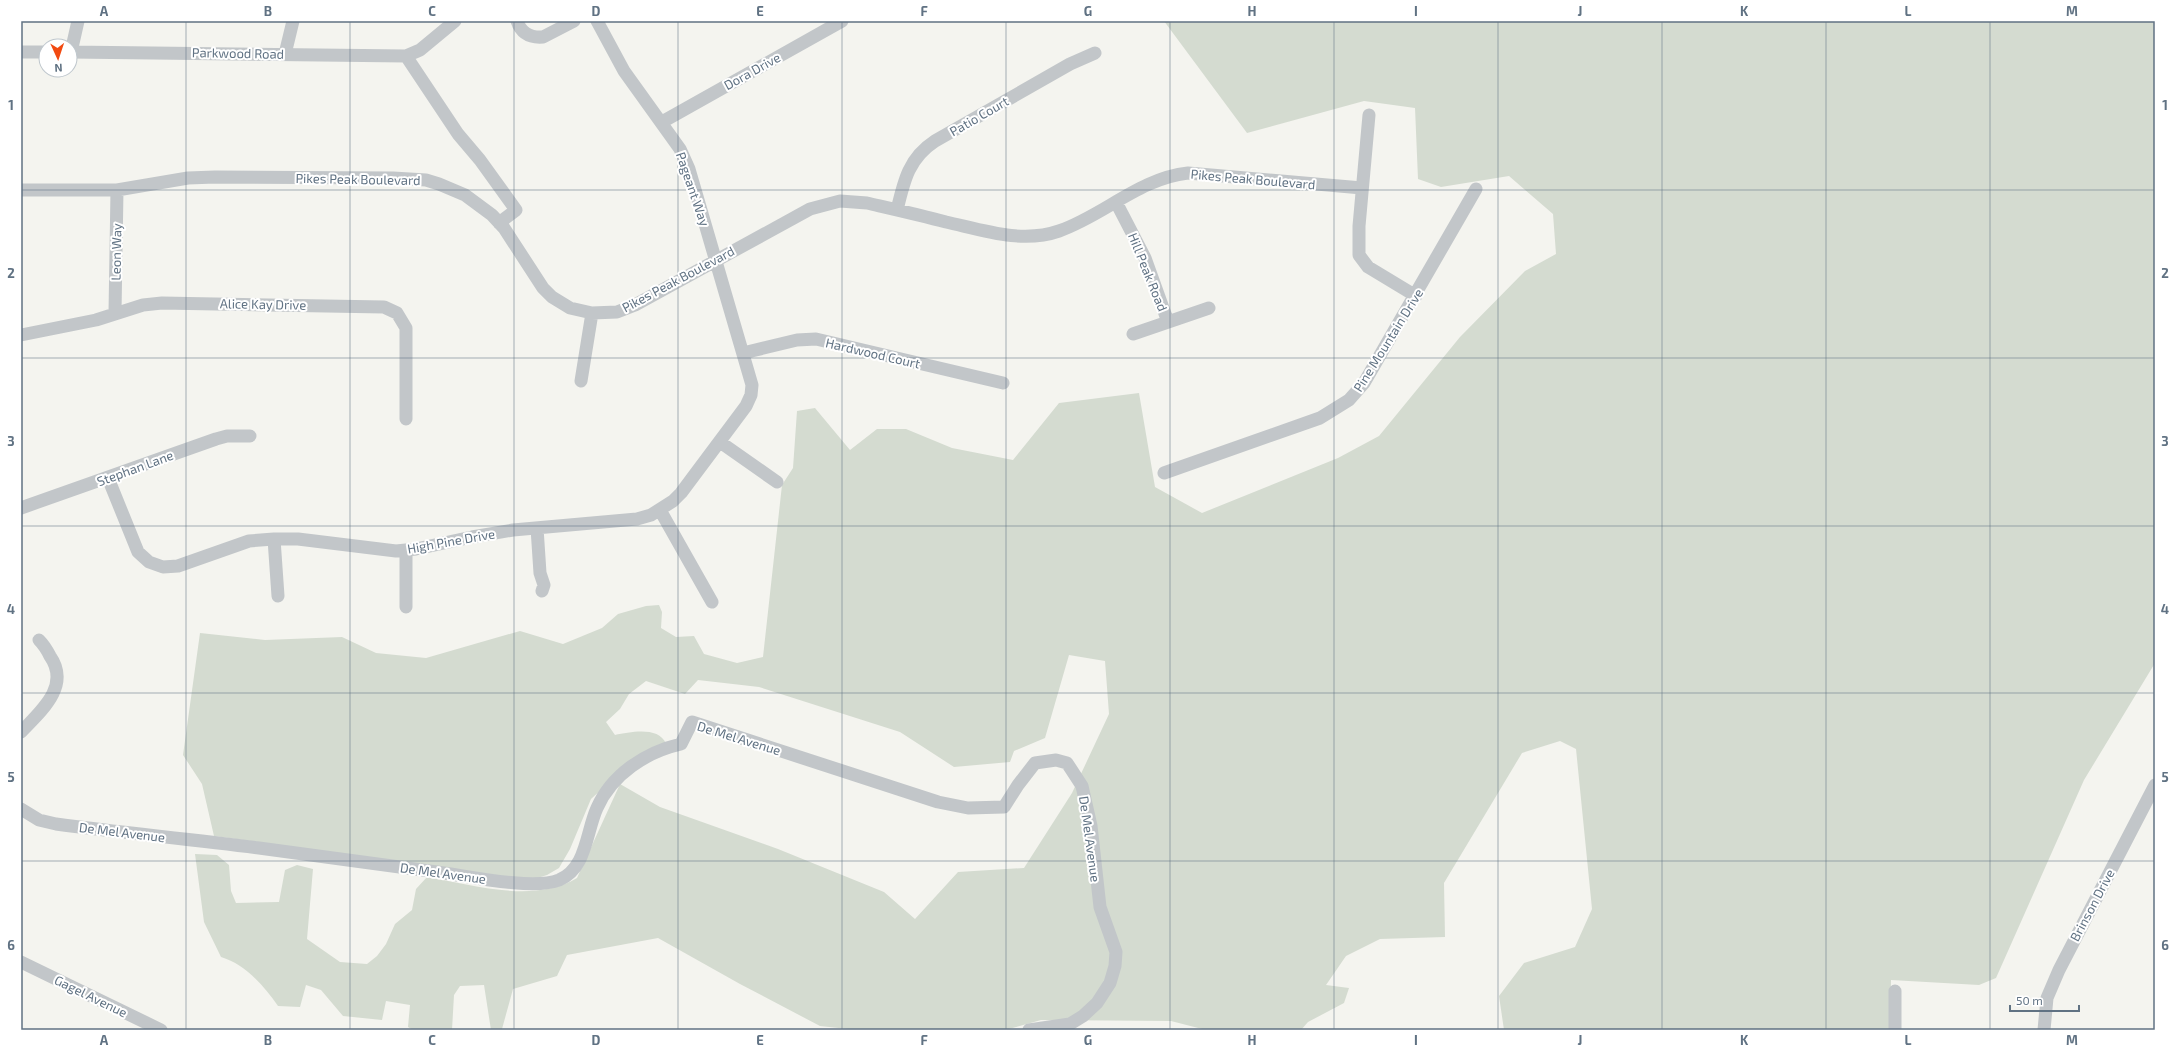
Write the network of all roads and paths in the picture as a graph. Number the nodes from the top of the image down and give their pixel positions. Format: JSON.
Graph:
{"nodes":[{"id":1,"x":78,"y":21,"type":"edge"},
{"id":2,"x":293,"y":21,"type":"edge"},
{"id":3,"x":454,"y":21,"type":"edge"},
{"id":4,"x":517,"y":21,"type":"edge"},
{"id":5,"x":574,"y":21,"type":"edge"},
{"id":6,"x":597,"y":21,"type":"edge"},
{"id":7,"x":842,"y":21,"type":"edge"},
{"id":8,"x":74,"y":38,"type":"edge"},
{"id":9,"x":21,"y":52,"type":"edge"},
{"id":10,"x":38,"y":52,"type":"edge"},
{"id":11,"x":78,"y":52,"type":"edge"},
{"id":12,"x":1095,"y":52,"type":"dead end"},
{"id":13,"x":285,"y":54,"type":"junction"},
{"id":14,"x":406,"y":56,"type":"junction"},
{"id":15,"x":1369,"y":115,"type":"dead end"},
{"id":16,"x":662,"y":122,"type":"junction"},
{"id":17,"x":1362,"y":188,"type":"junction"},
{"id":18,"x":1476,"y":189,"type":"dead end"},
{"id":19,"x":21,"y":190,"type":"edge"},
{"id":20,"x":117,"y":190,"type":"junction"},
{"id":21,"x":1116,"y":202,"type":"junction"},
{"id":22,"x":897,"y":210,"type":"junction"},
{"id":23,"x":499,"y":223,"type":"junction"},
{"id":24,"x":716,"y":260,"type":"junction"},
{"id":25,"x":1416,"y":296,"type":"junction"},
{"id":26,"x":1209,"y":308,"type":"dead end"},
{"id":27,"x":115,"y":313,"type":"junction"},
{"id":28,"x":592,"y":313,"type":"junction"},
{"id":29,"x":1168,"y":322,"type":"junction"},
{"id":30,"x":1133,"y":334,"type":"dead end"},
{"id":31,"x":21,"y":335,"type":"edge"},
{"id":32,"x":743,"y":353,"type":"junction"},
{"id":33,"x":581,"y":381,"type":"dead end"},
{"id":34,"x":1003,"y":383,"type":"dead end"},
{"id":35,"x":406,"y":419,"type":"dead end"},
{"id":36,"x":250,"y":436,"type":"dead end"},
{"id":37,"x":720,"y":442,"type":"junction"},
{"id":38,"x":1164,"y":473,"type":"dead end"},
{"id":39,"x":108,"y":478,"type":"junction"},
{"id":40,"x":777,"y":482,"type":"dead end"},
{"id":41,"x":21,"y":508,"type":"edge"},
{"id":42,"x":660,"y":510,"type":"junction"},
{"id":43,"x":537,"y":528,"type":"junction"},
{"id":44,"x":274,"y":539,"type":"junction"},
{"id":45,"x":406,"y":550,"type":"junction"},
{"id":46,"x":542,"y":591,"type":"dead end"},
{"id":47,"x":278,"y":596,"type":"dead end"},
{"id":48,"x":712,"y":602,"type":"dead end"},
{"id":49,"x":406,"y":607,"type":"dead end"},
{"id":50,"x":39,"y":640,"type":"dead end"},
{"id":51,"x":21,"y":732,"type":"edge"},
{"id":52,"x":2155,"y":785,"type":"edge"},
{"id":53,"x":21,"y":809,"type":"edge"},
{"id":54,"x":21,"y":962,"type":"edge"},
{"id":55,"x":1895,"y":991,"type":"dead end"},
{"id":56,"x":161,"y":1030,"type":"edge"},
{"id":57,"x":1029,"y":1030,"type":"edge"},
{"id":58,"x":1895,"y":1030,"type":"edge"},
{"id":59,"x":2044,"y":1030,"type":"edge"}],
"edges":[{"from":1,"to":8,"type":"street"},
{"from":2,"to":13,"type":"street"},
{"from":3,"to":14,"type":"street","name":"Parkwood Road"},
{"from":4,"to":5,"type":"street"},
{"from":6,"to":16,"type":"street","name":"Pageant Way"},
{"from":7,"to":16,"type":"street","name":"Dora Drive"},
{"from":9,"to":10,"type":"street"},
{"from":11,"to":13,"type":"street","name":"Parkwood Road"},
{"from":12,"to":22,"type":"street","name":"Patio Court"},
{"from":13,"to":14,"type":"street","name":"Parkwood Road"},
{"from":14,"to":23,"type":"street"},
{"from":15,"to":17,"type":"street"},
{"from":16,"to":24,"type":"street","name":"Pageant Way"},
{"from":17,"to":21,"type":"street","name":"Pikes Peak Boulevard"},
{"from":17,"to":25,"type":"street"},
{"from":18,"to":25,"type":"street","name":"Pine Mountain Drive"},
{"from":19,"to":20,"type":"street","name":"Pikes Peak Boulevard"},
{"from":20,"to":23,"type":"street","name":"Pikes Peak Boulevard"},
{"from":20,"to":27,"type":"street","name":"Leon Way"},
{"from":21,"to":22,"type":"street","name":"Pikes Peak Boulevard"},
{"from":21,"to":29,"type":"street","name":"Hill Peak Road"},
{"from":22,"to":24,"type":"street","name":"Pikes Peak Boulevard"},
{"from":23,"to":28,"type":"street","name":"Pikes Peak Boulevard"},
{"from":24,"to":28,"type":"street","name":"Pikes Peak Boulevard"},
{"from":24,"to":32,"type":"street","name":"Pageant Way"},
{"from":25,"to":38,"type":"street","name":"Pine Mountain Drive"},
{"from":26,"to":29,"type":"street"},
{"from":27,"to":31,"type":"street","name":"Alice Kay Drive"},
{"from":27,"to":35,"type":"street","name":"Alice Kay Drive"},
{"from":28,"to":33,"type":"street"},
{"from":29,"to":30,"type":"street"},
{"from":32,"to":34,"type":"street","name":"Hardwood Court"},
{"from":32,"to":37,"type":"street","name":"High Pine Drive"},
{"from":36,"to":39,"type":"street","name":"Stephan Lane"},
{"from":37,"to":40,"type":"street"},
{"from":37,"to":42,"type":"street","name":"High Pine Drive"},
{"from":39,"to":41,"type":"street","name":"Stephan Lane"},
{"from":39,"to":44,"type":"street","name":"High Pine Drive"},
{"from":42,"to":43,"type":"street","name":"High Pine Drive"},
{"from":42,"to":48,"type":"street"},
{"from":43,"to":45,"type":"street","name":"High Pine Drive"},
{"from":43,"to":46,"type":"street"},
{"from":44,"to":45,"type":"street","name":"High Pine Drive"},
{"from":44,"to":47,"type":"street"},
{"from":45,"to":49,"type":"street"},
{"from":50,"to":51,"type":"street"},
{"from":52,"to":59,"type":"street","name":"Brinson Drive"},
{"from":53,"to":57,"type":"street","name":"De Mel Avenue"},
{"from":54,"to":56,"type":"street","name":"Gagel Avenue"},
{"from":55,"to":58,"type":"street"}]}
